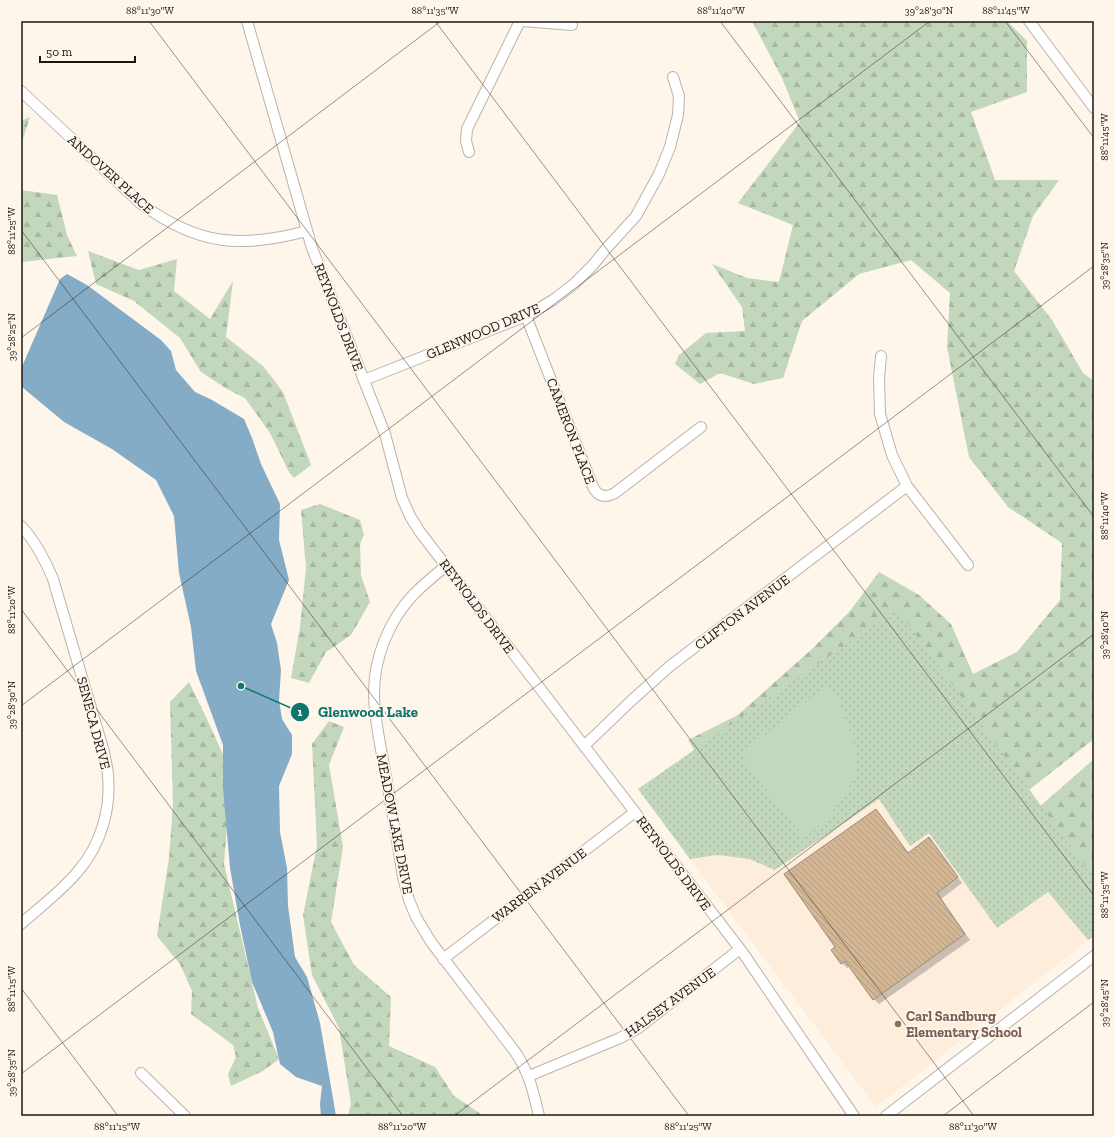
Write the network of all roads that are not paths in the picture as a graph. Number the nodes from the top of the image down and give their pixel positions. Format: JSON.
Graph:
{"nodes":[{"id":1,"x":247,"y":21,"type":"edge"},
{"id":2,"x":521,"y":21,"type":"edge"},
{"id":3,"x":1029,"y":21,"type":"edge"},
{"id":4,"x":572,"y":25,"type":"dead end"},
{"id":5,"x":673,"y":77,"type":"dead end"},
{"id":6,"x":21,"y":91,"type":"edge"},
{"id":7,"x":1094,"y":108,"type":"edge"},
{"id":8,"x":469,"y":152,"type":"dead end"},
{"id":9,"x":307,"y":231,"type":"junction"},
{"id":10,"x":526,"y":316,"type":"junction"},
{"id":11,"x":881,"y":356,"type":"dead end"},
{"id":12,"x":364,"y":380,"type":"junction"},
{"id":13,"x":701,"y":427,"type":"dead end"},
{"id":14,"x":907,"y":486,"type":"junction"},
{"id":15,"x":21,"y":526,"type":"edge"},
{"id":16,"x":968,"y":565,"type":"dead end"},
{"id":17,"x":446,"y":566,"type":"junction"},
{"id":18,"x":584,"y":746,"type":"junction"},
{"id":19,"x":635,"y":812,"type":"junction"},
{"id":20,"x":21,"y":924,"type":"edge"},
{"id":21,"x":740,"y":949,"type":"junction"},
{"id":22,"x":1094,"y":956,"type":"edge"},
{"id":23,"x":443,"y":959,"type":"junction"},
{"id":24,"x":141,"y":1073,"type":"dead end"},
{"id":25,"x":529,"y":1076,"type":"junction"},
{"id":26,"x":185,"y":1116,"type":"edge"},
{"id":27,"x":539,"y":1116,"type":"edge"},
{"id":28,"x":854,"y":1116,"type":"edge"},
{"id":29,"x":886,"y":1116,"type":"edge"}],
"edges":[{"from":1,"to":9,"type":"street","name":"REYNOLDS DRIVE"},
{"from":2,"to":4,"type":"street"},
{"from":2,"to":8,"type":"street"},
{"from":3,"to":7,"type":"street"},
{"from":5,"to":10,"type":"street","name":"GLENWOOD DRIVE"},
{"from":6,"to":9,"type":"street","name":"ANDOVER PLACE"},
{"from":9,"to":12,"type":"street","name":"REYNOLDS DRIVE"},
{"from":10,"to":12,"type":"street","name":"GLENWOOD DRIVE"},
{"from":10,"to":13,"type":"street","name":"CAMERON PLACE"},
{"from":11,"to":14,"type":"street"},
{"from":12,"to":17,"type":"street","name":"REYNOLDS DRIVE"},
{"from":14,"to":16,"type":"street"},
{"from":14,"to":18,"type":"street","name":"CLIFTON AVENUE"},
{"from":15,"to":20,"type":"street","name":"SENECA DRIVE"},
{"from":17,"to":18,"type":"street","name":"REYNOLDS DRIVE"},
{"from":17,"to":23,"type":"street","name":"MEADOW LAKE DRIVE"},
{"from":18,"to":19,"type":"street","name":"REYNOLDS DRIVE"},
{"from":19,"to":21,"type":"street","name":"REYNOLDS DRIVE"},
{"from":19,"to":23,"type":"street","name":"WARREN AVENUE"},
{"from":21,"to":25,"type":"street","name":"HALSEY AVENUE"},
{"from":21,"to":28,"type":"street","name":"REYNOLDS DRIVE"},
{"from":22,"to":29,"type":"street"},
{"from":23,"to":25,"type":"street","name":"MEADOW LAKE DRIVE"},
{"from":24,"to":26,"type":"street"},
{"from":25,"to":27,"type":"street","name":"MEADOW LAKE DRIVE"}]}
